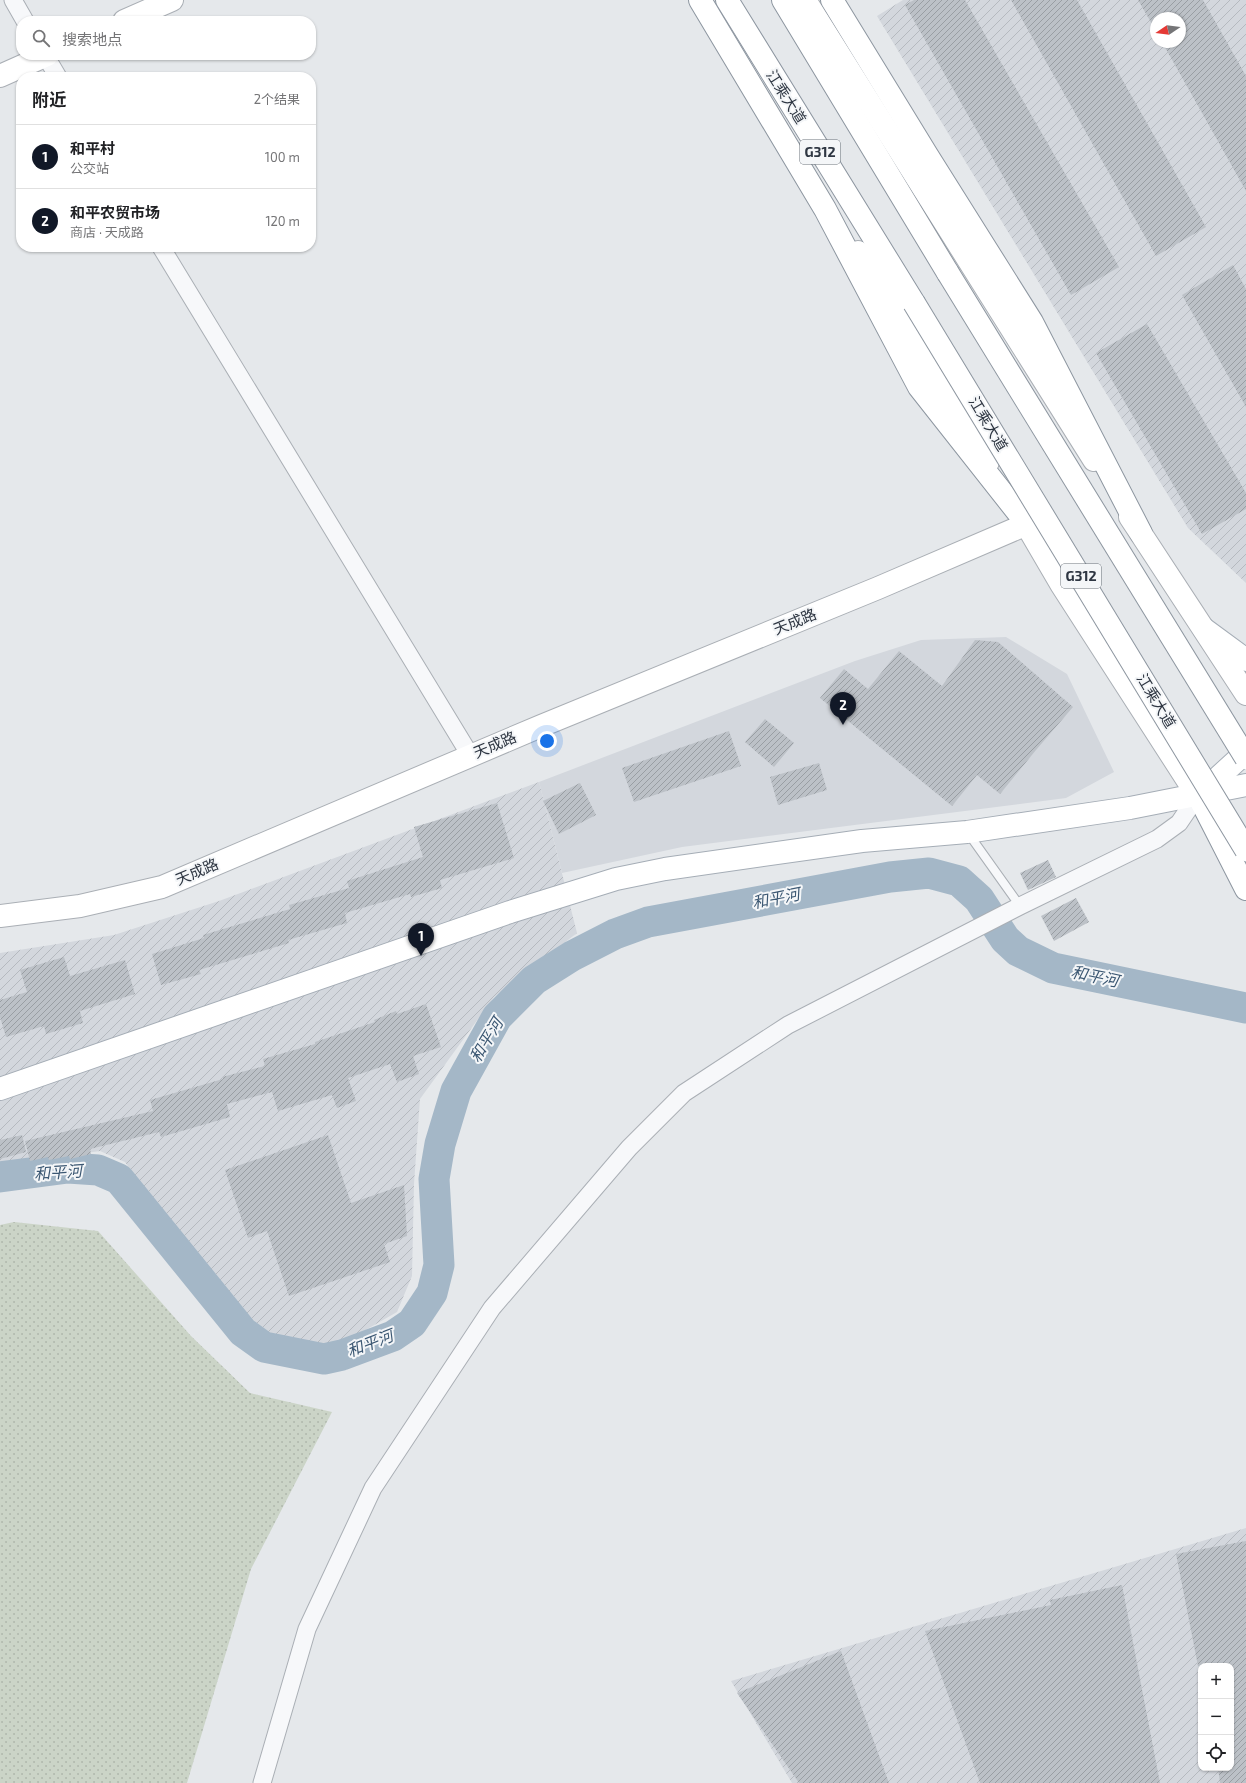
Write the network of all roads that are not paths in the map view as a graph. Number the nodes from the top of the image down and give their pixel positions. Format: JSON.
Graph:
{"nodes":[{"id":1,"x":13,"y":0,"type":"edge"},
{"id":2,"x":172,"y":0,"type":"edge"},
{"id":3,"x":700,"y":0,"type":"edge"},
{"id":4,"x":708,"y":0,"type":"edge"},
{"id":5,"x":726,"y":0,"type":"edge"},
{"id":6,"x":783,"y":0,"type":"edge"},
{"id":7,"x":805,"y":0,"type":"edge"},
{"id":8,"x":832,"y":0,"type":"edge"},
{"id":9,"x":22,"y":16,"type":"edge"},
{"id":10,"x":135,"y":16,"type":"edge"},
{"id":11,"x":35,"y":60,"type":"edge"},
{"id":12,"x":49,"y":60,"type":"edge"},
{"id":13,"x":55,"y":72,"type":"edge"},
{"id":14,"x":0,"y":76,"type":"edge"},
{"id":15,"x":165,"y":252,"type":"edge"},
{"id":16,"x":1027,"y":524,"type":"junction"},
{"id":17,"x":1141,"y":533,"type":"junction"},
{"id":18,"x":1204,"y":629,"type":"junction"},
{"id":19,"x":1246,"y":660,"type":"edge"},
{"id":20,"x":1246,"y":694,"type":"edge"},
{"id":21,"x":1246,"y":752,"type":"edge"},
{"id":22,"x":470,"y":755,"type":"junction"},
{"id":23,"x":1246,"y":758,"type":"edge"},
{"id":24,"x":1246,"y":785,"type":"edge"},
{"id":25,"x":1198,"y":796,"type":"junction"},
{"id":26,"x":967,"y":832,"type":"junction"},
{"id":27,"x":1246,"y":850,"type":"edge"},
{"id":28,"x":1246,"y":876,"type":"edge"},
{"id":29,"x":1246,"y":889,"type":"edge"},
{"id":30,"x":1013,"y":910,"type":"junction"},
{"id":31,"x":0,"y":916,"type":"edge"},
{"id":32,"x":0,"y":1089,"type":"edge"},
{"id":33,"x":262,"y":1783,"type":"edge"}],
"edges":[{"from":1,"to":9,"type":"street"},
{"from":2,"to":10,"type":"main road"},
{"from":3,"to":16,"type":"main road"},
{"from":4,"to":16,"type":"main road"},
{"from":5,"to":27,"type":"main road","name":"江乘大道","number":"G312","bridge":true},
{"from":6,"to":23,"type":"main road","number":"G312","bridge":true},
{"from":7,"to":17,"type":"main road"},
{"from":8,"to":17,"type":"main road"},
{"from":11,"to":14,"type":"main road"},
{"from":12,"to":13,"type":"street"},
{"from":15,"to":22,"type":"street"},
{"from":16,"to":22,"type":"main road","name":"天成路"},
{"from":16,"to":25,"type":"main road"},
{"from":17,"to":18,"type":"main road"},
{"from":18,"to":19,"type":"main road"},
{"from":18,"to":20,"type":"main road"},
{"from":21,"to":25,"type":"main road"},
{"from":22,"to":31,"type":"main road","name":"天成路"},
{"from":24,"to":25,"type":"main road"},
{"from":25,"to":26,"type":"main road"},
{"from":25,"to":28,"type":"main road"},
{"from":25,"to":29,"type":"main road"},
{"from":25,"to":30,"type":"street"},
{"from":26,"to":30,"type":"lane"},
{"from":26,"to":32,"type":"main road"},
{"from":30,"to":33,"type":"street"}]}
